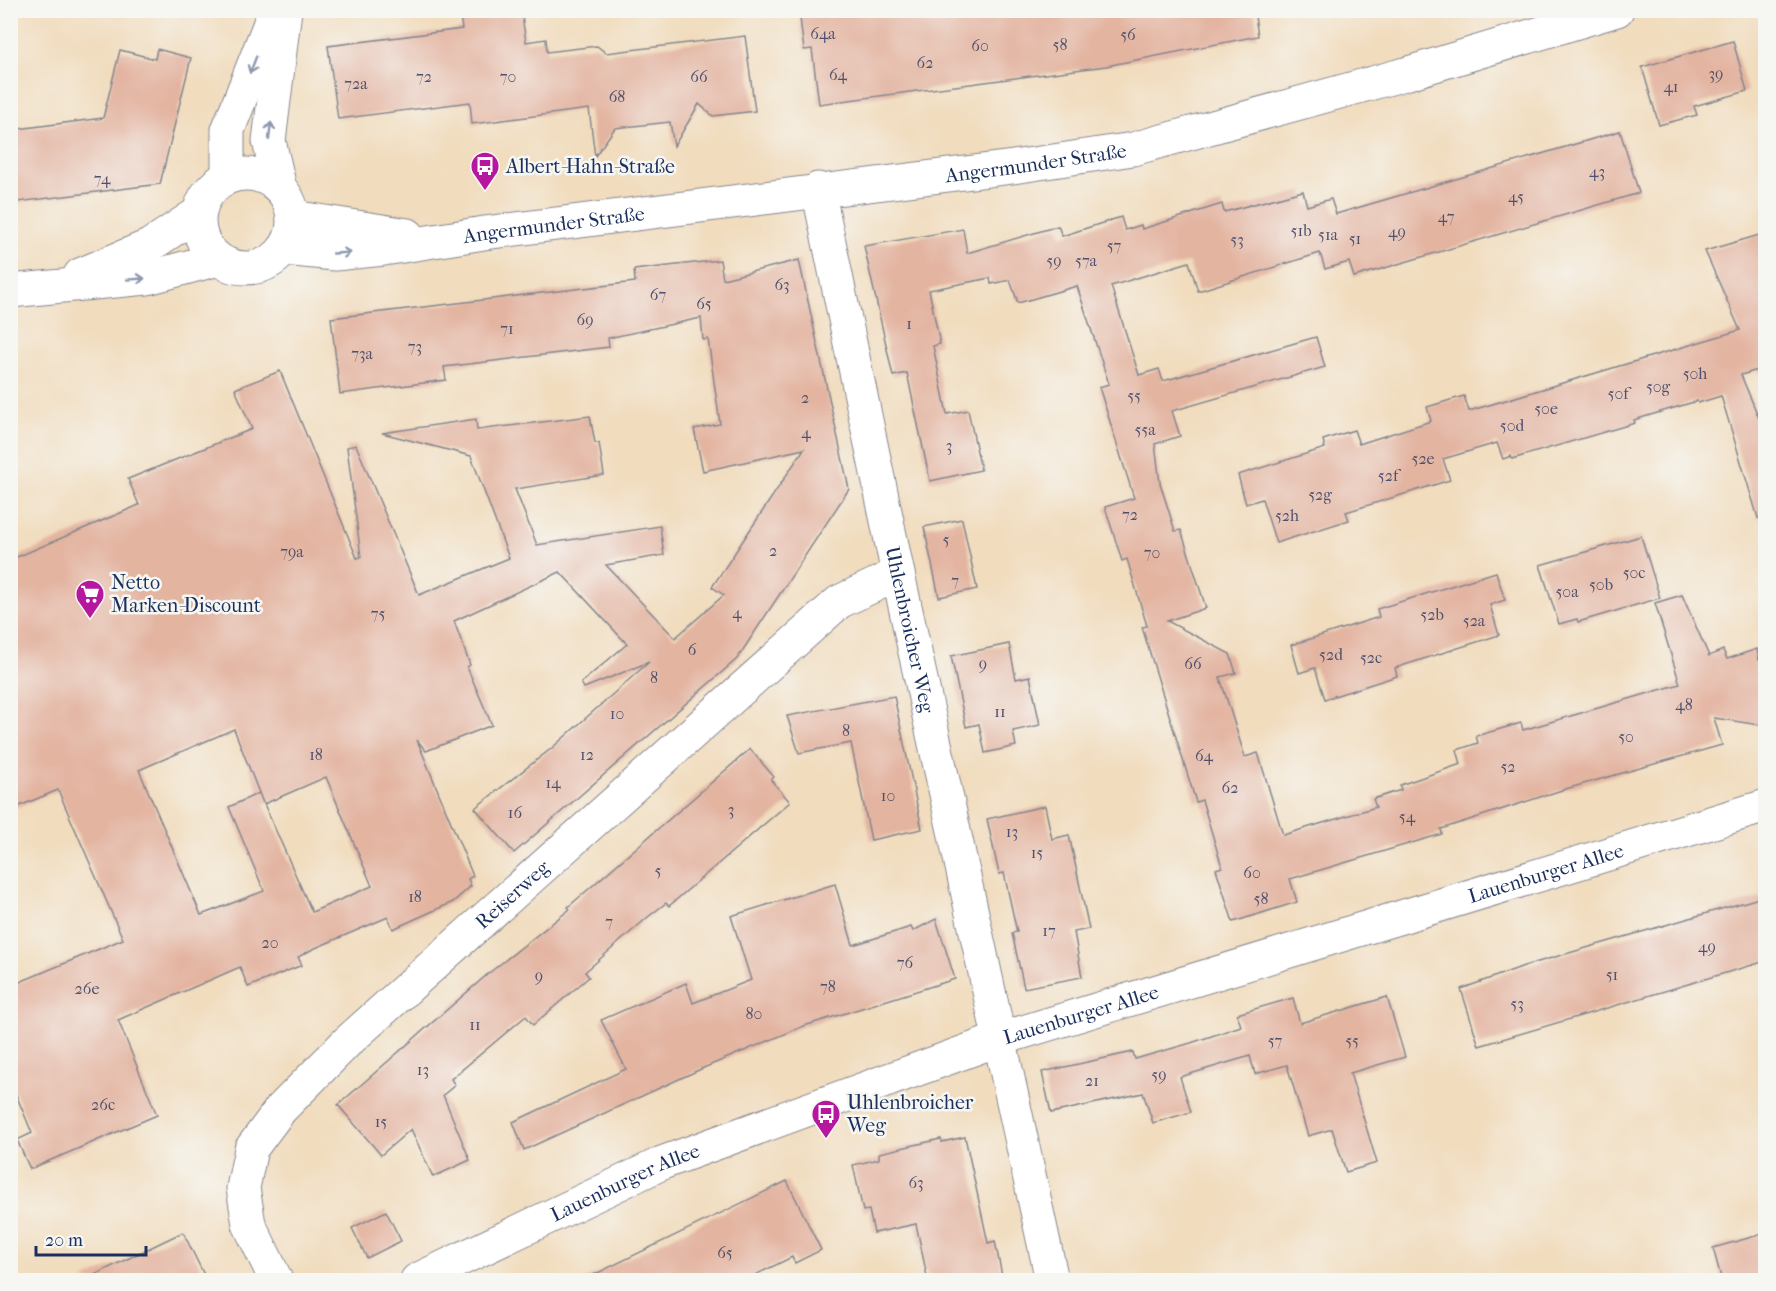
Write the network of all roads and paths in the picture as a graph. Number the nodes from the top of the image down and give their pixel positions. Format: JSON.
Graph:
{"nodes":[{"id":1,"x":275,"y":10,"type":"edge"},
{"id":2,"x":285,"y":10,"type":"edge"},
{"id":3,"x":1617,"y":10,"type":"edge"},
{"id":4,"x":228,"y":177,"type":"junction"},
{"id":5,"x":280,"y":188,"type":"junction"},
{"id":6,"x":818,"y":189,"type":"junction"},
{"id":7,"x":200,"y":212,"type":"junction"},
{"id":8,"x":293,"y":218,"type":"junction"},
{"id":9,"x":440,"y":239,"type":"junction"},
{"id":10,"x":284,"y":249,"type":"junction"},
{"id":11,"x":218,"y":260,"type":"junction"},
{"id":12,"x":57,"y":285,"type":"junction"},
{"id":13,"x":10,"y":291,"type":"edge"},
{"id":14,"x":898,"y":574,"type":"junction"},
{"id":15,"x":1766,"y":806,"type":"edge"},
{"id":16,"x":1000,"y":1039,"type":"junction"},
{"id":17,"x":276,"y":1281,"type":"edge"},
{"id":18,"x":417,"y":1281,"type":"edge"},
{"id":19,"x":1052,"y":1281,"type":"edge"}],
"edges":[{"from":1,"to":4,"type":"street","one_way":true},
{"from":5,"to":2,"type":"street","one_way":true},
{"from":3,"to":6,"type":"street","name":"Angermunder Straße"},
{"from":4,"to":5,"type":"street"},
{"from":4,"to":7,"type":"street"},
{"from":5,"to":8,"type":"street"},
{"from":6,"to":9,"type":"street","name":"Angermunder Straße"},
{"from":6,"to":14,"type":"street","name":"Uhlenbroicher Weg"},
{"from":7,"to":11,"type":"street"},
{"from":7,"to":12,"type":"street"},
{"from":8,"to":9,"type":"street","name":"Angermunder Straße"},
{"from":8,"to":10,"type":"street"},
{"from":10,"to":9,"type":"street","name":"Angermunder Straße","one_way":true},
{"from":10,"to":11,"type":"street"},
{"from":12,"to":11,"type":"street","one_way":true},
{"from":12,"to":13,"type":"street"},
{"from":14,"to":16,"type":"street","name":"Uhlenbroicher Weg"},
{"from":14,"to":17,"type":"street","name":"Reiserweg"},
{"from":15,"to":16,"type":"street","name":"Lauenburger Allee"},
{"from":16,"to":18,"type":"street","name":"Lauenburger Allee"},
{"from":16,"to":19,"type":"street","name":"Uhlenbroicher Weg"}]}
